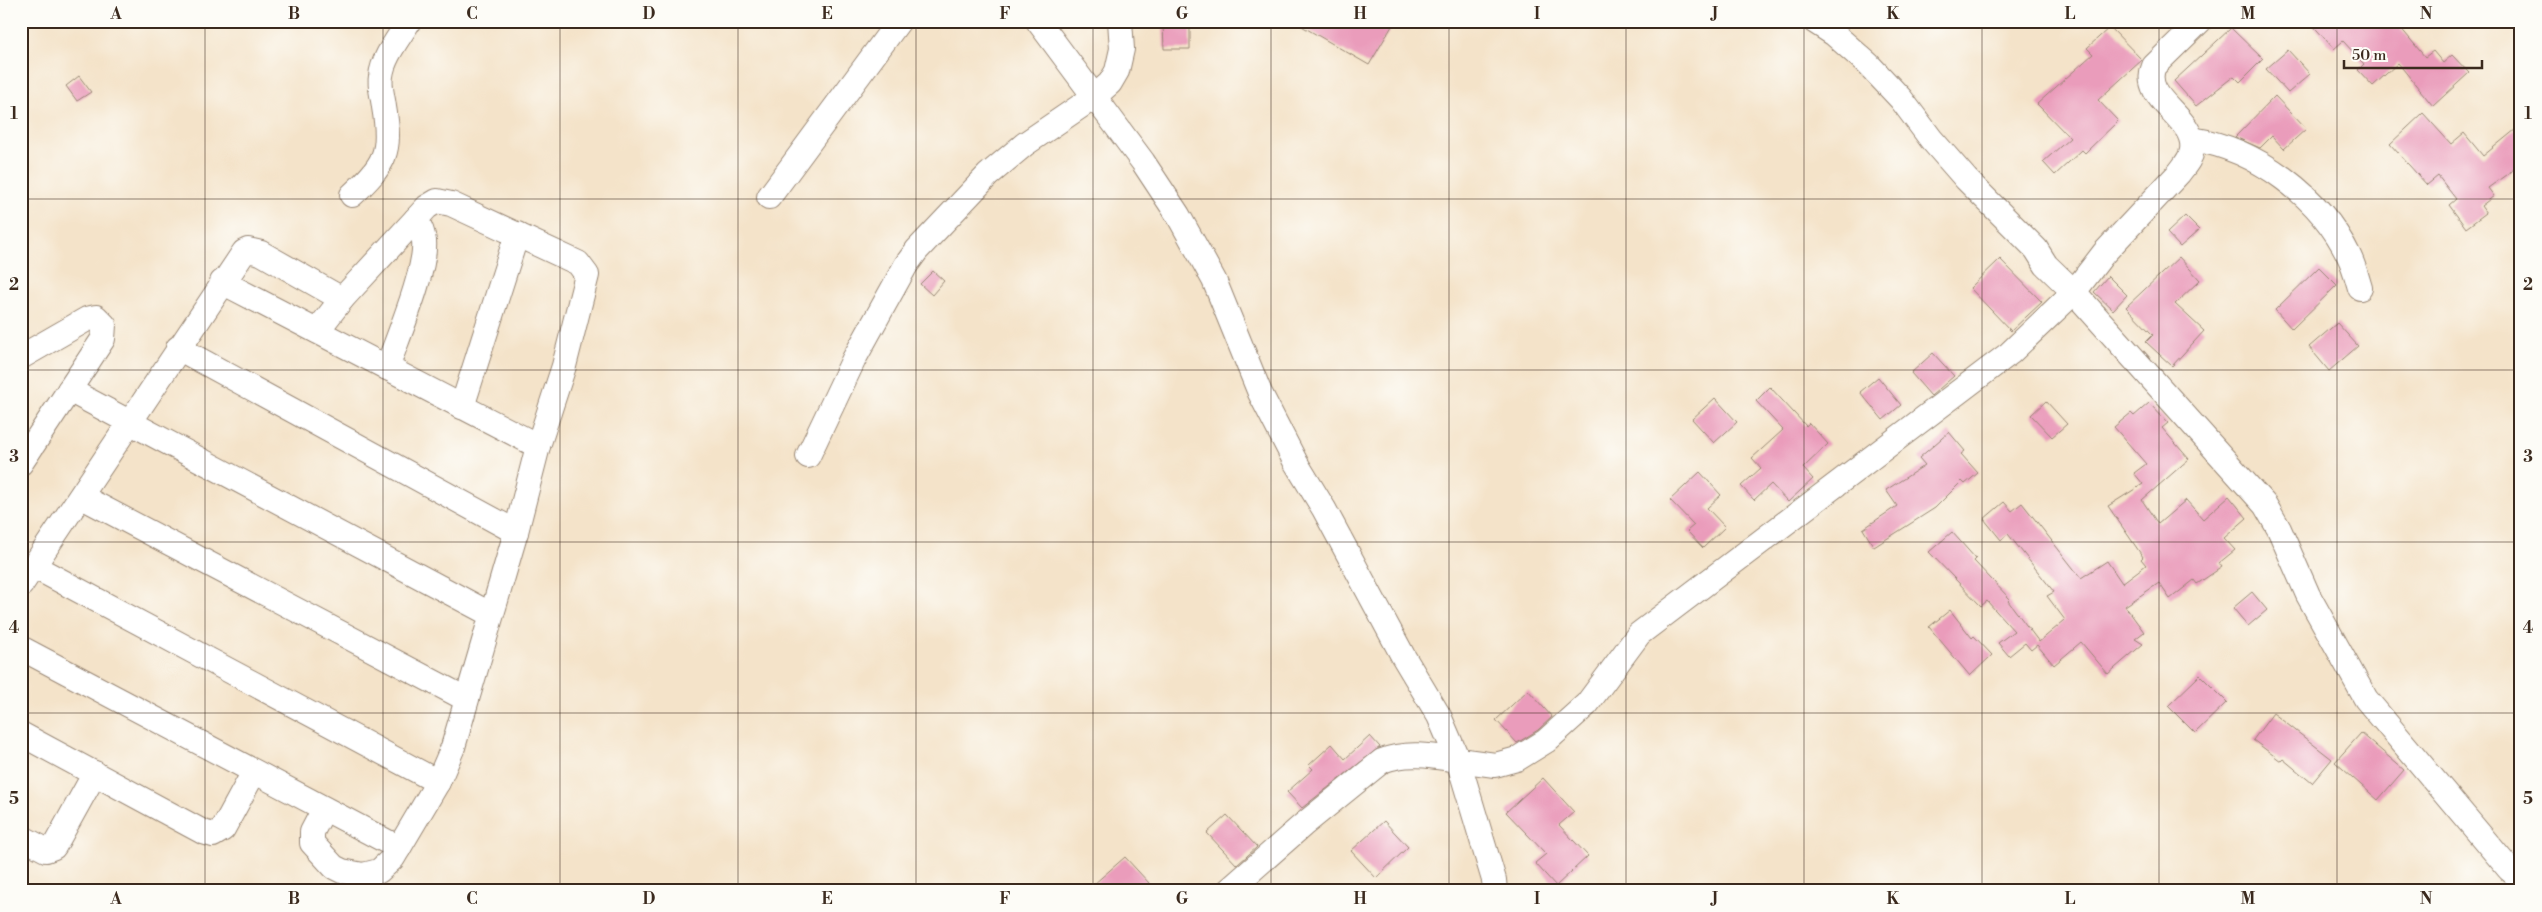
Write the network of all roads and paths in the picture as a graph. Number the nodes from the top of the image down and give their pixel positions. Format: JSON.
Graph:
{"nodes":[{"id":1,"x":409,"y":21,"type":"edge"},
{"id":2,"x":899,"y":21,"type":"edge"},
{"id":3,"x":1038,"y":21,"type":"edge"},
{"id":4,"x":1120,"y":21,"type":"edge"},
{"id":5,"x":1814,"y":21,"type":"edge"},
{"id":6,"x":2200,"y":21,"type":"edge"},
{"id":7,"x":1094,"y":97,"type":"junction"},
{"id":8,"x":2192,"y":139,"type":"junction"},
{"id":9,"x":352,"y":195,"type":"dead end"},
{"id":10,"x":769,"y":197,"type":"dead end"},
{"id":11,"x":416,"y":219,"type":"junction"},
{"id":12,"x":517,"y":234,"type":"junction"},
{"id":13,"x":222,"y":282,"type":"junction"},
{"id":14,"x":2360,"y":288,"type":"dead end"},
{"id":15,"x":2074,"y":292,"type":"junction"},
{"id":16,"x":342,"y":299,"type":"junction"},
{"id":17,"x":317,"y":331,"type":"junction"},
{"id":18,"x":178,"y":348,"type":"junction"},
{"id":19,"x":21,"y":357,"type":"edge"},
{"id":20,"x":387,"y":368,"type":"junction"},
{"id":21,"x":69,"y":390,"type":"junction"},
{"id":22,"x":462,"y":407,"type":"junction"},
{"id":23,"x":129,"y":422,"type":"junction"},
{"id":24,"x":538,"y":446,"type":"junction"},
{"id":25,"x":808,"y":456,"type":"dead end"},
{"id":26,"x":21,"y":463,"type":"edge"},
{"id":27,"x":82,"y":497,"type":"junction"},
{"id":28,"x":516,"y":532,"type":"junction"},
{"id":29,"x":27,"y":576,"type":"edge"},
{"id":30,"x":490,"y":614,"type":"junction"},
{"id":31,"x":21,"y":648,"type":"edge"},
{"id":32,"x":466,"y":699,"type":"junction"},
{"id":33,"x":21,"y":734,"type":"edge"},
{"id":34,"x":1458,"y":760,"type":"junction"},
{"id":35,"x":254,"y":772,"type":"junction"},
{"id":36,"x":95,"y":773,"type":"junction"},
{"id":37,"x":438,"y":782,"type":"junction"},
{"id":38,"x":324,"y":809,"type":"junction"},
{"id":39,"x":21,"y":837,"type":"edge"},
{"id":40,"x":398,"y":848,"type":"junction"},
{"id":41,"x":2521,"y":879,"type":"edge"},
{"id":42,"x":1228,"y":891,"type":"edge"},
{"id":43,"x":1495,"y":891,"type":"edge"}],
"edges":[{"from":1,"to":9,"type":"street"},
{"from":2,"to":10,"type":"street"},
{"from":3,"to":7,"type":"street"},
{"from":4,"to":7,"type":"street"},
{"from":5,"to":15,"type":"street"},
{"from":6,"to":8,"type":"street"},
{"from":7,"to":25,"type":"street"},
{"from":7,"to":34,"type":"street"},
{"from":8,"to":14,"type":"street"},
{"from":8,"to":15,"type":"street"},
{"from":11,"to":12,"type":"street"},
{"from":11,"to":16,"type":"street"},
{"from":11,"to":20,"type":"street"},
{"from":12,"to":22,"type":"street"},
{"from":12,"to":24,"type":"street"},
{"from":13,"to":16,"type":"street"},
{"from":13,"to":17,"type":"street"},
{"from":13,"to":18,"type":"street"},
{"from":15,"to":34,"type":"street"},
{"from":15,"to":41,"type":"street"},
{"from":16,"to":17,"type":"street"},
{"from":17,"to":20,"type":"street"},
{"from":18,"to":23,"type":"street"},
{"from":18,"to":28,"type":"street"},
{"from":19,"to":21,"type":"street"},
{"from":20,"to":22,"type":"street"},
{"from":21,"to":23,"type":"street"},
{"from":21,"to":26,"type":"street"},
{"from":22,"to":24,"type":"street"},
{"from":23,"to":27,"type":"street"},
{"from":23,"to":30,"type":"street"},
{"from":24,"to":28,"type":"street"},
{"from":27,"to":29,"type":"street"},
{"from":27,"to":32,"type":"street"},
{"from":28,"to":30,"type":"street"},
{"from":29,"to":37,"type":"street"},
{"from":30,"to":32,"type":"street"},
{"from":31,"to":35,"type":"street"},
{"from":32,"to":37,"type":"street"},
{"from":33,"to":36,"type":"street"},
{"from":34,"to":42,"type":"street"},
{"from":34,"to":43,"type":"street"},
{"from":35,"to":36,"type":"street"},
{"from":35,"to":38,"type":"street"},
{"from":36,"to":39,"type":"street"},
{"from":37,"to":40,"type":"street"},
{"from":38,"to":40,"type":"street"},
{"from":38,"to":40,"type":"street"}]}
